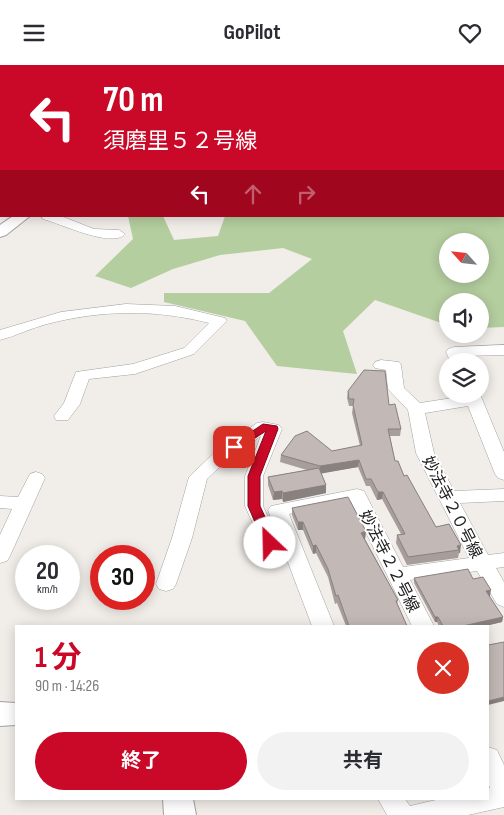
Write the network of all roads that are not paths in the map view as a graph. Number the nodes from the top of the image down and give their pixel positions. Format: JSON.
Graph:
{"nodes":[{"id":1,"x":22,"y":217,"type":"edge"},
{"id":2,"x":51,"y":217,"type":"edge"},
{"id":3,"x":0,"y":232,"type":"edge"},
{"id":4,"x":119,"y":234,"type":"dead end"},
{"id":5,"x":0,"y":335,"type":"edge"},
{"id":6,"x":504,"y":350,"type":"edge"},
{"id":7,"x":454,"y":353,"type":"edge"},
{"id":8,"x":381,"y":365,"type":"dead end"},
{"id":9,"x":444,"y":403,"type":"edge"},
{"id":10,"x":475,"y":403,"type":"edge"},
{"id":11,"x":416,"y":409,"type":"junction"},
{"id":12,"x":62,"y":416,"type":"dead end"},
{"id":13,"x":504,"y":474,"type":"edge"},
{"id":14,"x":36,"y":478,"type":"dead end"},
{"id":15,"x":504,"y":495,"type":"edge"},
{"id":16,"x":447,"y":497,"type":"junction"},
{"id":17,"x":0,"y":502,"type":"edge"},
{"id":18,"x":23,"y":505,"type":"junction"},
{"id":19,"x":293,"y":547,"type":"junction"},
{"id":20,"x":0,"y":556,"type":"edge"},
{"id":21,"x":504,"y":560,"type":"edge"},
{"id":22,"x":482,"y":563,"type":"junction"},
{"id":23,"x":398,"y":575,"type":"junction"},
{"id":24,"x":166,"y":584,"type":"dead end"},
{"id":25,"x":504,"y":599,"type":"edge"},
{"id":26,"x":323,"y":625,"type":"edge"},
{"id":27,"x":423,"y":625,"type":"edge"},
{"id":28,"x":0,"y":714,"type":"edge"},
{"id":29,"x":15,"y":715,"type":"edge"},
{"id":30,"x":489,"y":759,"type":"edge"},
{"id":31,"x":504,"y":791,"type":"edge"},
{"id":32,"x":504,"y":797,"type":"edge"},
{"id":33,"x":178,"y":800,"type":"edge"},
{"id":34,"x":392,"y":800,"type":"edge"},
{"id":35,"x":180,"y":815,"type":"edge"},
{"id":36,"x":402,"y":815,"type":"edge"},
{"id":37,"x":417,"y":815,"type":"edge"}],
"edges":[{"from":1,"to":3,"type":"street"},
{"from":2,"to":4,"type":"street"},
{"from":5,"to":12,"type":"street"},
{"from":6,"to":7,"type":"street"},
{"from":8,"to":11,"type":"street"},
{"from":9,"to":11,"type":"street"},
{"from":10,"to":13,"type":"street"},
{"from":11,"to":16,"type":"street","name":"妙法寺２０号線"},
{"from":14,"to":18,"type":"street"},
{"from":15,"to":16,"type":"street"},
{"from":16,"to":22,"type":"street","name":"妙法寺２０号線"},
{"from":17,"to":18,"type":"street"},
{"from":18,"to":20,"type":"street"},
{"from":19,"to":23,"type":"street","name":"妙法寺２２号線"},
{"from":19,"to":24,"type":"street"},
{"from":19,"to":26,"type":"street"},
{"from":21,"to":22,"type":"street"},
{"from":22,"to":23,"type":"street"},
{"from":22,"to":25,"type":"street","name":"妙法寺２０号線"},
{"from":23,"to":27,"type":"street","name":"妙法寺２２号線"},
{"from":28,"to":29,"type":"street"},
{"from":30,"to":31,"type":"street"},
{"from":32,"to":37,"type":"street"},
{"from":33,"to":35,"type":"street"},
{"from":34,"to":36,"type":"street"}]}
